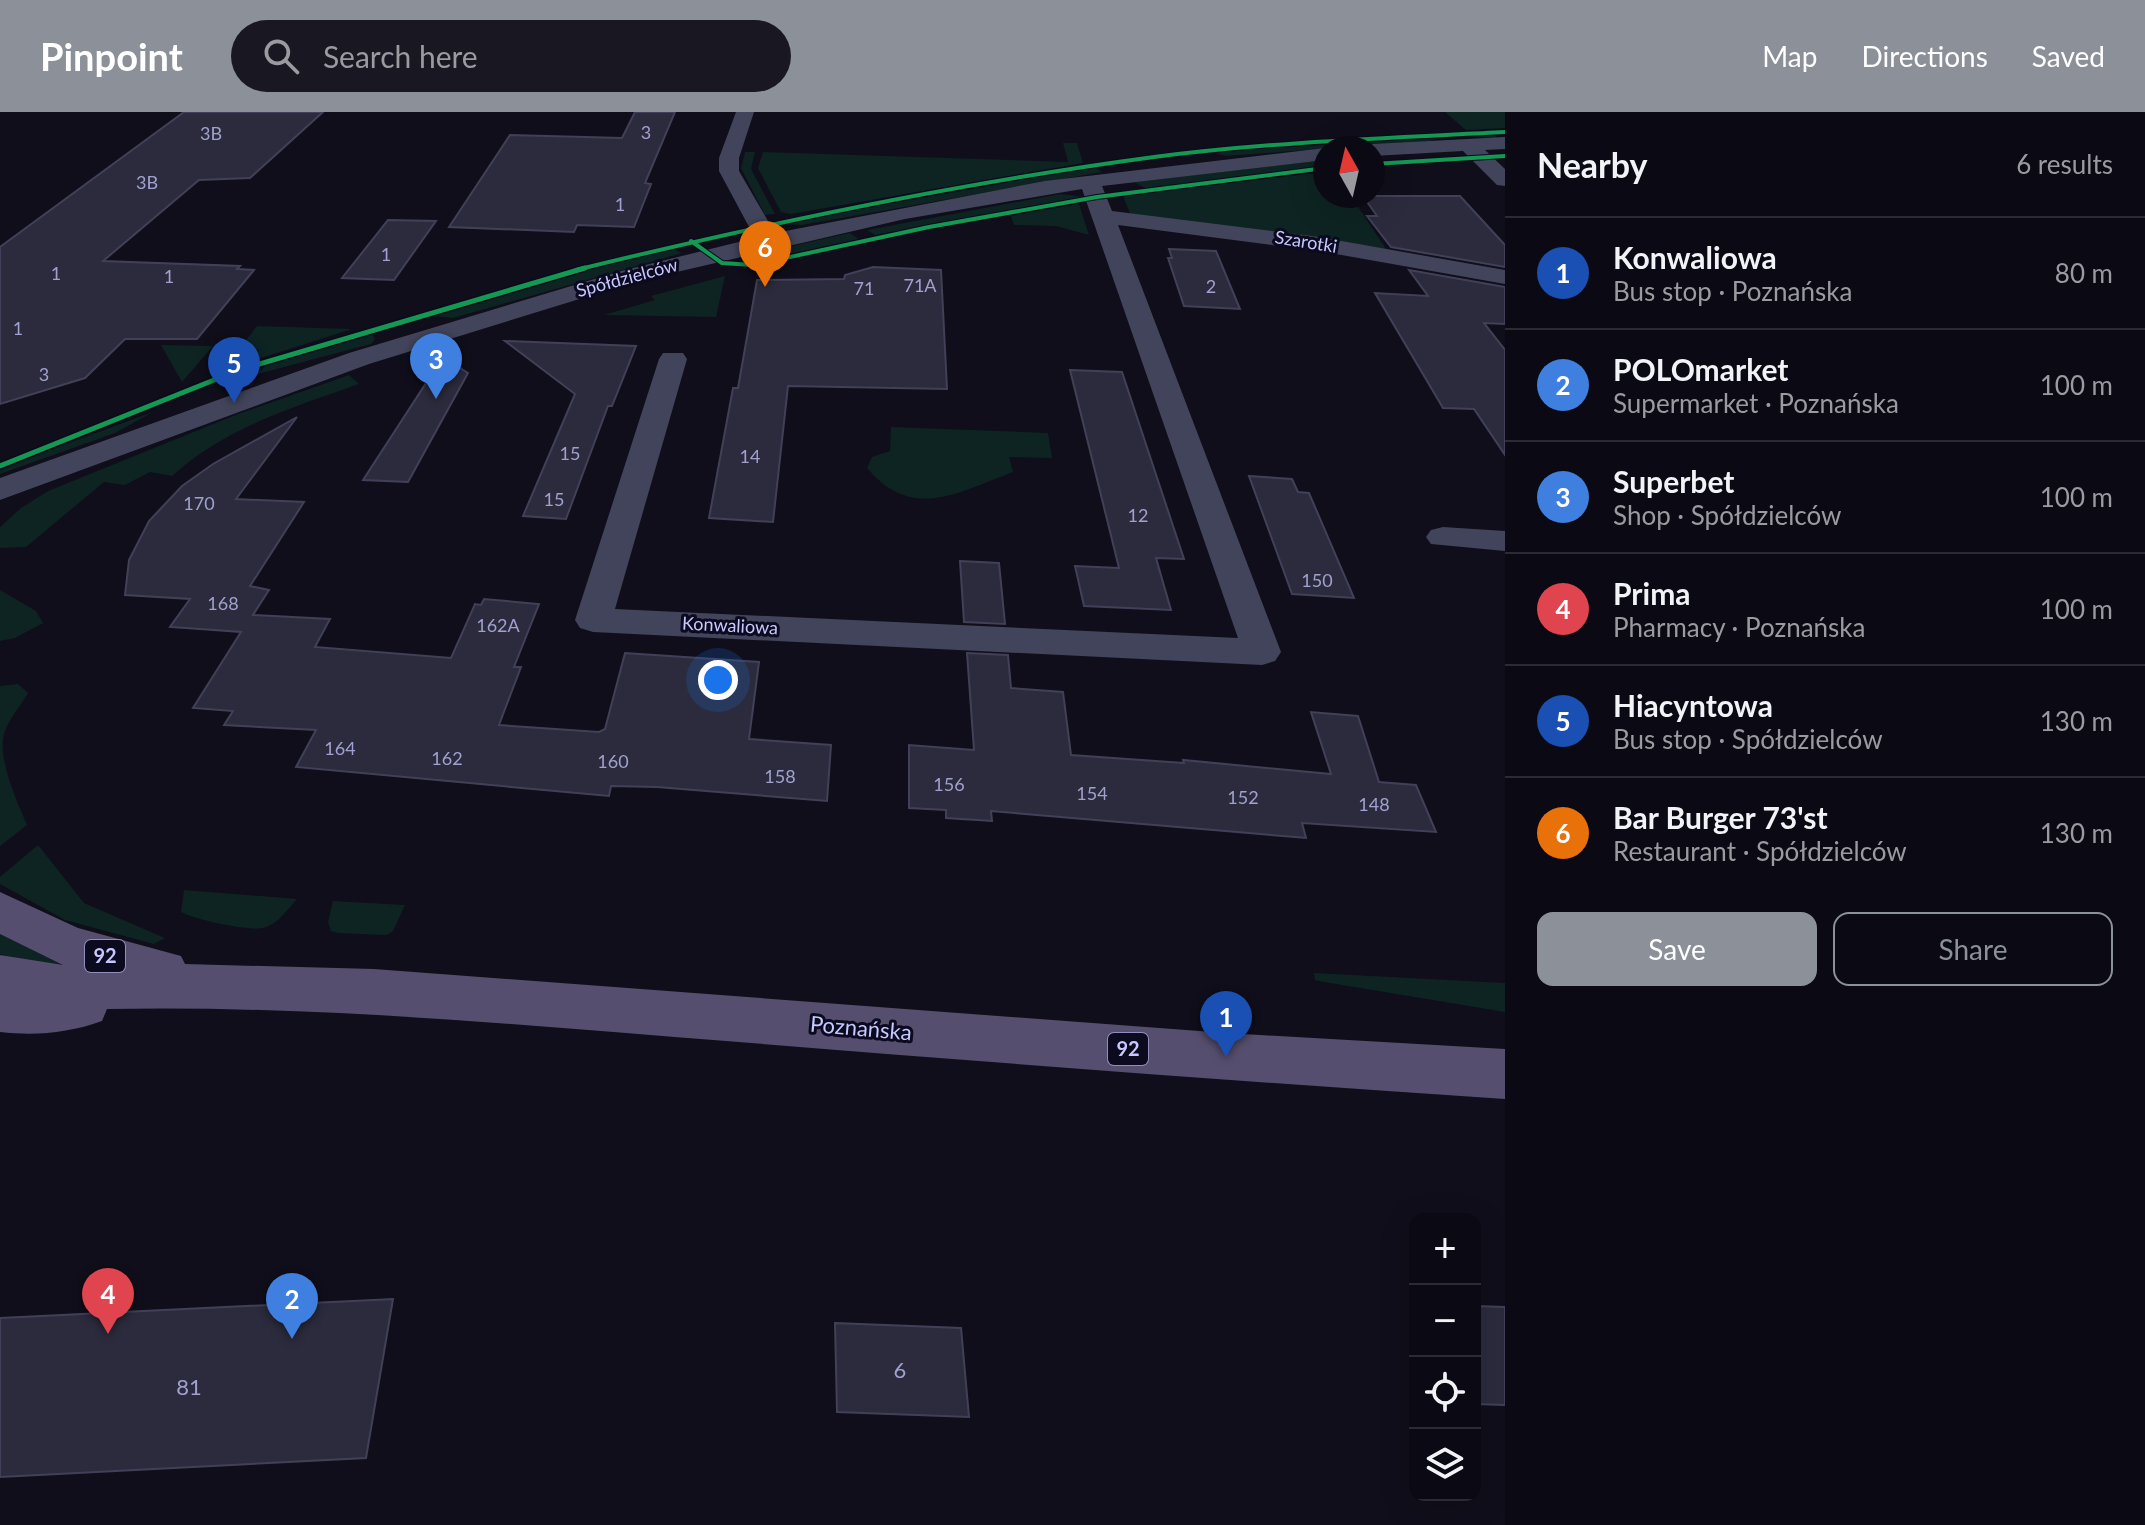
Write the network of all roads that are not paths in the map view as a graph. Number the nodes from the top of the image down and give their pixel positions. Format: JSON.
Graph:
{"nodes":[{"id":1,"x":745,"y":112,"type":"edge"},
{"id":2,"x":1505,"y":143,"type":"edge"},
{"id":3,"x":1468,"y":145,"type":"junction"},
{"id":4,"x":1385,"y":149,"type":"edge"},
{"id":5,"x":1313,"y":155,"type":"edge"},
{"id":6,"x":1505,"y":180,"type":"edge"},
{"id":7,"x":1090,"y":181,"type":"junction"},
{"id":8,"x":1105,"y":217,"type":"junction"},
{"id":9,"x":769,"y":242,"type":"junction"},
{"id":10,"x":1505,"y":277,"type":"edge"},
{"id":11,"x":673,"y":359,"type":"dead end"},
{"id":12,"x":133,"y":441,"type":"junction"},
{"id":13,"x":91,"y":457,"type":"junction"},
{"id":14,"x":0,"y":479,"type":"edge"},
{"id":15,"x":0,"y":490,"type":"edge"},
{"id":16,"x":0,"y":515,"type":"edge"},
{"id":17,"x":1443,"y":537,"type":"dead end"},
{"id":18,"x":1505,"y":541,"type":"edge"},
{"id":19,"x":0,"y":911,"type":"edge"},
{"id":20,"x":0,"y":976,"type":"edge"},
{"id":21,"x":217,"y":985,"type":"junction"},
{"id":22,"x":0,"y":1010,"type":"edge"},
{"id":23,"x":1505,"y":1074,"type":"edge"}],
"edges":[{"from":1,"to":9,"type":"street"},
{"from":2,"to":3,"type":"street"},
{"from":3,"to":4,"type":"street"},
{"from":3,"to":6,"type":"street"},
{"from":5,"to":7,"type":"street","name":"Spółdzielców"},
{"from":7,"to":8,"type":"street","name":"Konwaliowa"},
{"from":7,"to":9,"type":"street","name":"Spółdzielców"},
{"from":8,"to":10,"type":"street","name":"Szarotki"},
{"from":8,"to":11,"type":"street","name":"Konwaliowa"},
{"from":9,"to":12,"type":"street","name":"Spółdzielców"},
{"from":12,"to":13,"type":"street","name":"Spółdzielców"},
{"from":12,"to":14,"type":"street"},
{"from":13,"to":15,"type":"street","name":"Spółdzielców"},
{"from":13,"to":16,"type":"street","name":"Spółdzielców"},
{"from":17,"to":18,"type":"street"},
{"from":19,"to":21,"type":"main road","name":"Poznańska","number":"92"},
{"from":20,"to":21,"type":"main road","name":"Poznańska","number":"92"},
{"from":21,"to":22,"type":"main road"},
{"from":21,"to":23,"type":"main road","name":"Poznańska","number":"92"}]}
